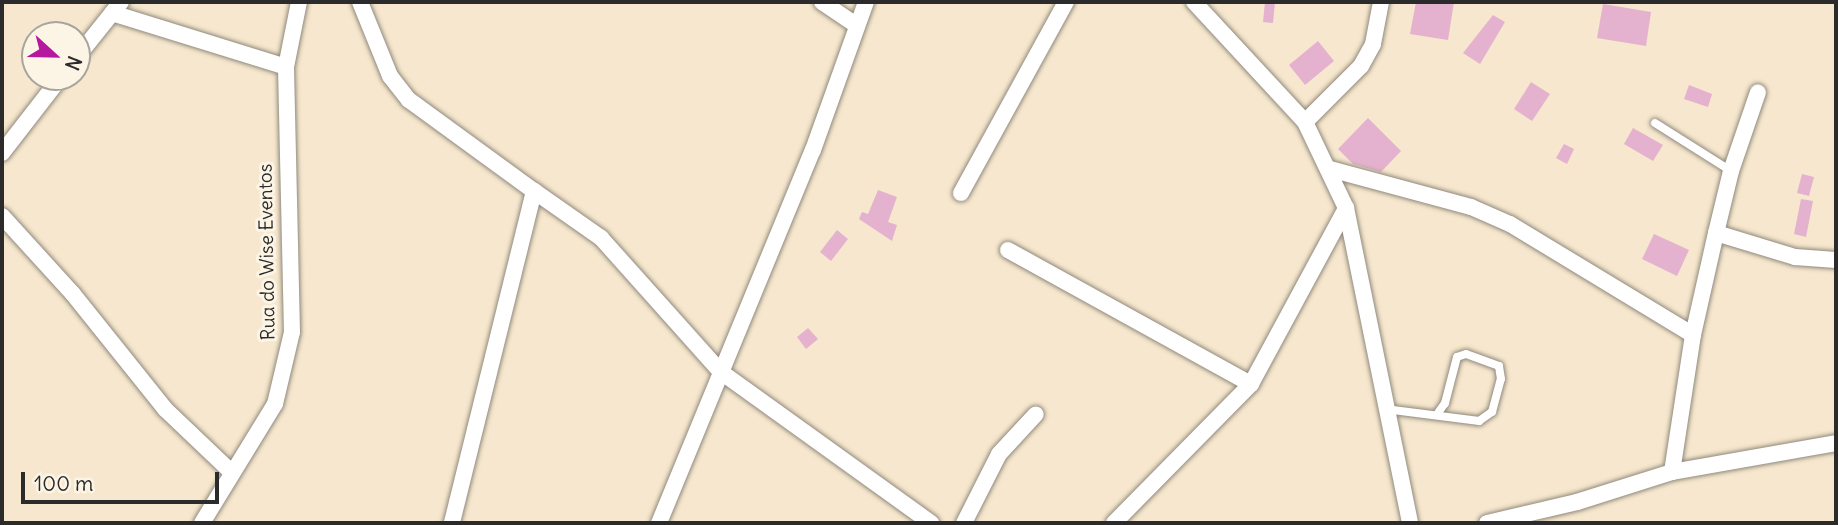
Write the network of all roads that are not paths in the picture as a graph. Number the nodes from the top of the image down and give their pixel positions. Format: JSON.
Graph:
{"nodes":[{"id":1,"x":299,"y":2,"type":"edge"},
{"id":2,"x":360,"y":2,"type":"edge"},
{"id":3,"x":822,"y":2,"type":"edge"},
{"id":4,"x":866,"y":2,"type":"edge"},
{"id":5,"x":1066,"y":2,"type":"edge"},
{"id":6,"x":1194,"y":2,"type":"edge"},
{"id":7,"x":1381,"y":2,"type":"edge"},
{"id":8,"x":117,"y":7,"type":"edge"},
{"id":9,"x":856,"y":25,"type":"junction"},
{"id":10,"x":91,"y":40,"type":"edge"},
{"id":11,"x":286,"y":67,"type":"junction"},
{"id":12,"x":50,"y":91,"type":"edge"},
{"id":13,"x":1758,"y":92,"type":"dead end"},
{"id":14,"x":1305,"y":122,"type":"junction"},
{"id":15,"x":1655,"y":123,"type":"dead end"},
{"id":16,"x":2,"y":153,"type":"edge"},
{"id":17,"x":1330,"y":169,"type":"junction"},
{"id":18,"x":1731,"y":171,"type":"junction"},
{"id":19,"x":534,"y":191,"type":"junction"},
{"id":20,"x":961,"y":193,"type":"dead end"},
{"id":21,"x":1346,"y":208,"type":"junction"},
{"id":22,"x":2,"y":216,"type":"edge"},
{"id":23,"x":1716,"y":233,"type":"junction"},
{"id":24,"x":1008,"y":250,"type":"dead end"},
{"id":25,"x":1836,"y":258,"type":"edge"},
{"id":26,"x":1693,"y":335,"type":"junction"},
{"id":27,"x":721,"y":372,"type":"junction"},
{"id":28,"x":1251,"y":384,"type":"junction"},
{"id":29,"x":1385,"y":410,"type":"junction"},
{"id":30,"x":1438,"y":413,"type":"junction"},
{"id":31,"x":1035,"y":414,"type":"dead end"},
{"id":32,"x":1836,"y":443,"type":"edge"},
{"id":33,"x":230,"y":471,"type":"junction"},
{"id":34,"x":1671,"y":472,"type":"junction"},
{"id":35,"x":202,"y":523,"type":"edge"},
{"id":36,"x":452,"y":523,"type":"edge"},
{"id":37,"x":659,"y":523,"type":"edge"},
{"id":38,"x":930,"y":523,"type":"edge"},
{"id":39,"x":964,"y":523,"type":"edge"},
{"id":40,"x":1114,"y":523,"type":"edge"},
{"id":41,"x":1410,"y":523,"type":"edge"},
{"id":42,"x":1487,"y":523,"type":"edge"}],
"edges":[{"from":1,"to":11,"type":"street","name":"Rua do Wise Eventos"},
{"from":2,"to":19,"type":"street"},
{"from":3,"to":9,"type":"street"},
{"from":4,"to":9,"type":"street"},
{"from":5,"to":20,"type":"street"},
{"from":6,"to":14,"type":"street"},
{"from":7,"to":14,"type":"street"},
{"from":8,"to":10,"type":"street"},
{"from":8,"to":11,"type":"street"},
{"from":9,"to":27,"type":"street"},
{"from":11,"to":33,"type":"street","name":"Rua do Wise Eventos"},
{"from":12,"to":16,"type":"street"},
{"from":13,"to":18,"type":"street"},
{"from":14,"to":17,"type":"street"},
{"from":15,"to":18,"type":"lane"},
{"from":17,"to":21,"type":"street"},
{"from":17,"to":26,"type":"street"},
{"from":18,"to":23,"type":"street"},
{"from":19,"to":27,"type":"street"},
{"from":19,"to":36,"type":"street"},
{"from":21,"to":28,"type":"street"},
{"from":21,"to":29,"type":"street"},
{"from":22,"to":33,"type":"street"},
{"from":23,"to":25,"type":"street"},
{"from":23,"to":26,"type":"street"},
{"from":24,"to":28,"type":"street"},
{"from":26,"to":34,"type":"street"},
{"from":27,"to":37,"type":"street"},
{"from":27,"to":38,"type":"street"},
{"from":28,"to":40,"type":"street"},
{"from":29,"to":30,"type":"lane"},
{"from":29,"to":41,"type":"street"},
{"from":30,"to":30,"type":"lane"},
{"from":31,"to":39,"type":"street"},
{"from":32,"to":34,"type":"street"},
{"from":33,"to":35,"type":"street","name":"Rua do Wise Eventos"},
{"from":34,"to":42,"type":"street"}]}
